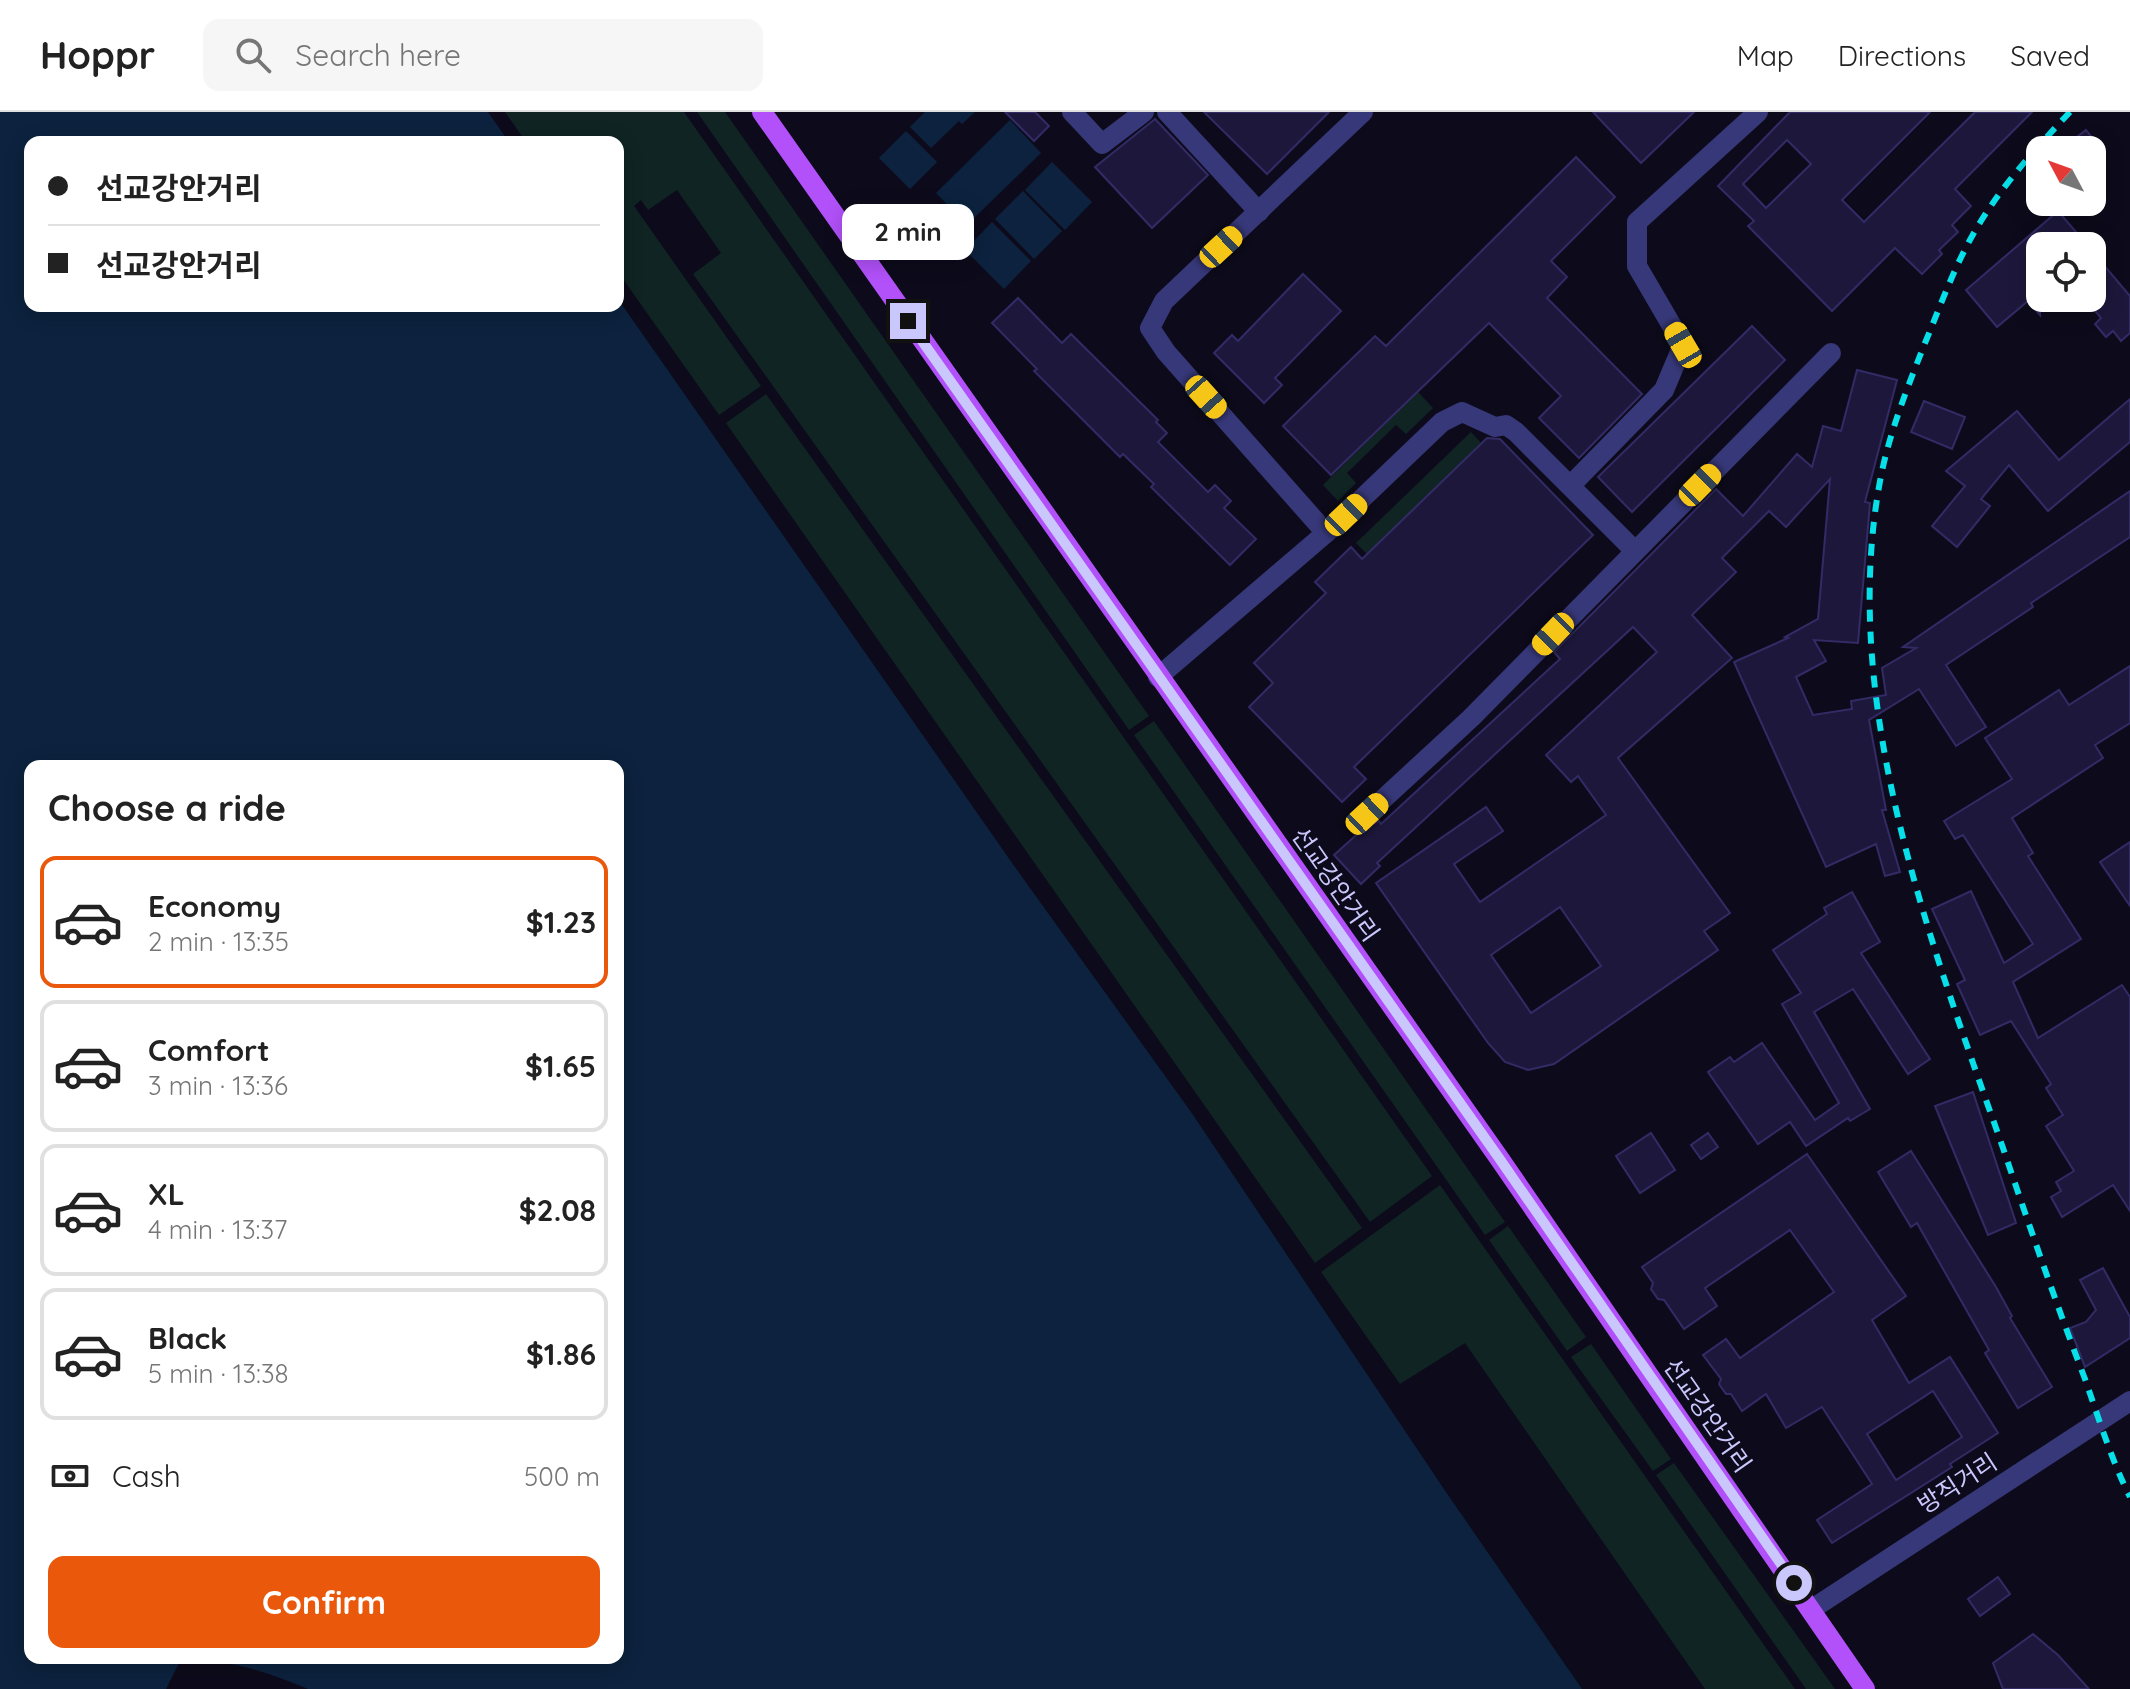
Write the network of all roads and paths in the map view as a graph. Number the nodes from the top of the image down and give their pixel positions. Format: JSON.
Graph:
{"nodes":[{"id":1,"x":762,"y":112,"type":"edge"},
{"id":2,"x":1072,"y":112,"type":"edge"},
{"id":3,"x":1144,"y":112,"type":"edge"},
{"id":4,"x":1167,"y":112,"type":"edge"},
{"id":5,"x":1363,"y":112,"type":"edge"},
{"id":6,"x":1758,"y":112,"type":"edge"},
{"id":7,"x":1259,"y":212,"type":"junction"},
{"id":8,"x":1831,"y":353,"type":"dead end"},
{"id":9,"x":1571,"y":485,"type":"junction"},
{"id":10,"x":1326,"y":533,"type":"junction"},
{"id":11,"x":1635,"y":551,"type":"junction"},
{"id":12,"x":1158,"y":677,"type":"junction"},
{"id":13,"x":1367,"y":814,"type":"dead end"},
{"id":14,"x":2130,"y":1401,"type":"edge"},
{"id":15,"x":1812,"y":1609,"type":"junction"},
{"id":16,"x":1865,"y":1689,"type":"edge"}],
"edges":[{"from":1,"to":12,"type":"main road","name":"선교강안거리"},
{"from":2,"to":3,"type":"street"},
{"from":4,"to":7,"type":"street"},
{"from":5,"to":7,"type":"street"},
{"from":6,"to":9,"type":"street"},
{"from":7,"to":10,"type":"street"},
{"from":8,"to":11,"type":"street"},
{"from":9,"to":10,"type":"street"},
{"from":9,"to":11,"type":"street"},
{"from":10,"to":12,"type":"street"},
{"from":11,"to":13,"type":"street"},
{"from":12,"to":15,"type":"main road","name":"선교강안거리"},
{"from":14,"to":15,"type":"street","name":"방직거리"},
{"from":15,"to":16,"type":"main road","name":"선교강안거리"}]}
